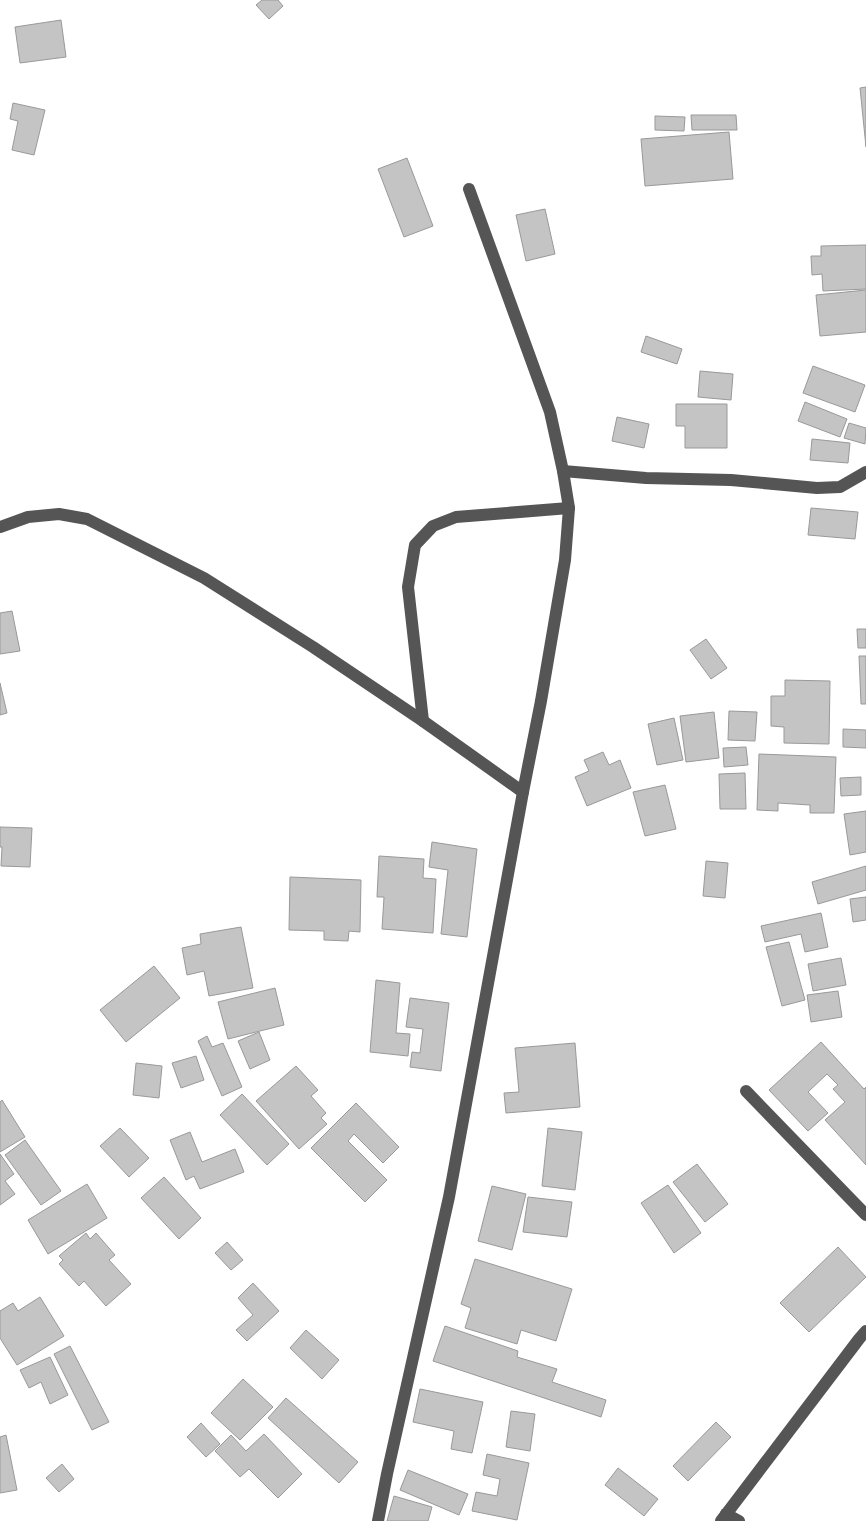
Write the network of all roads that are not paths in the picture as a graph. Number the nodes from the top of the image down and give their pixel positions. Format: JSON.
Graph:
{"nodes":[{"id":1,"x":468,"y":189,"type":"dead end"},
{"id":2,"x":563,"y":471,"type":"junction"},
{"id":3,"x":866,"y":472,"type":"edge"},
{"id":4,"x":569,"y":508,"type":"junction"},
{"id":5,"x":0,"y":527,"type":"edge"},
{"id":6,"x":423,"y":721,"type":"junction"},
{"id":7,"x":523,"y":792,"type":"junction"},
{"id":8,"x":746,"y":1091,"type":"dead end"},
{"id":9,"x":866,"y":1215,"type":"edge"},
{"id":10,"x":866,"y":1331,"type":"edge"},
{"id":11,"x":724,"y":1518,"type":"edge"},
{"id":12,"x":378,"y":1521,"type":"edge"},
{"id":13,"x":739,"y":1521,"type":"edge"}],
"edges":[{"from":1,"to":2,"type":"street"},
{"from":2,"to":3,"type":"street"},
{"from":2,"to":4,"type":"street"},
{"from":4,"to":6,"type":"street"},
{"from":4,"to":7,"type":"street"},
{"from":5,"to":6,"type":"street"},
{"from":6,"to":7,"type":"street"},
{"from":7,"to":12,"type":"street"},
{"from":8,"to":9,"type":"street"},
{"from":10,"to":11,"type":"street"},
{"from":11,"to":13,"type":"street"}]}
